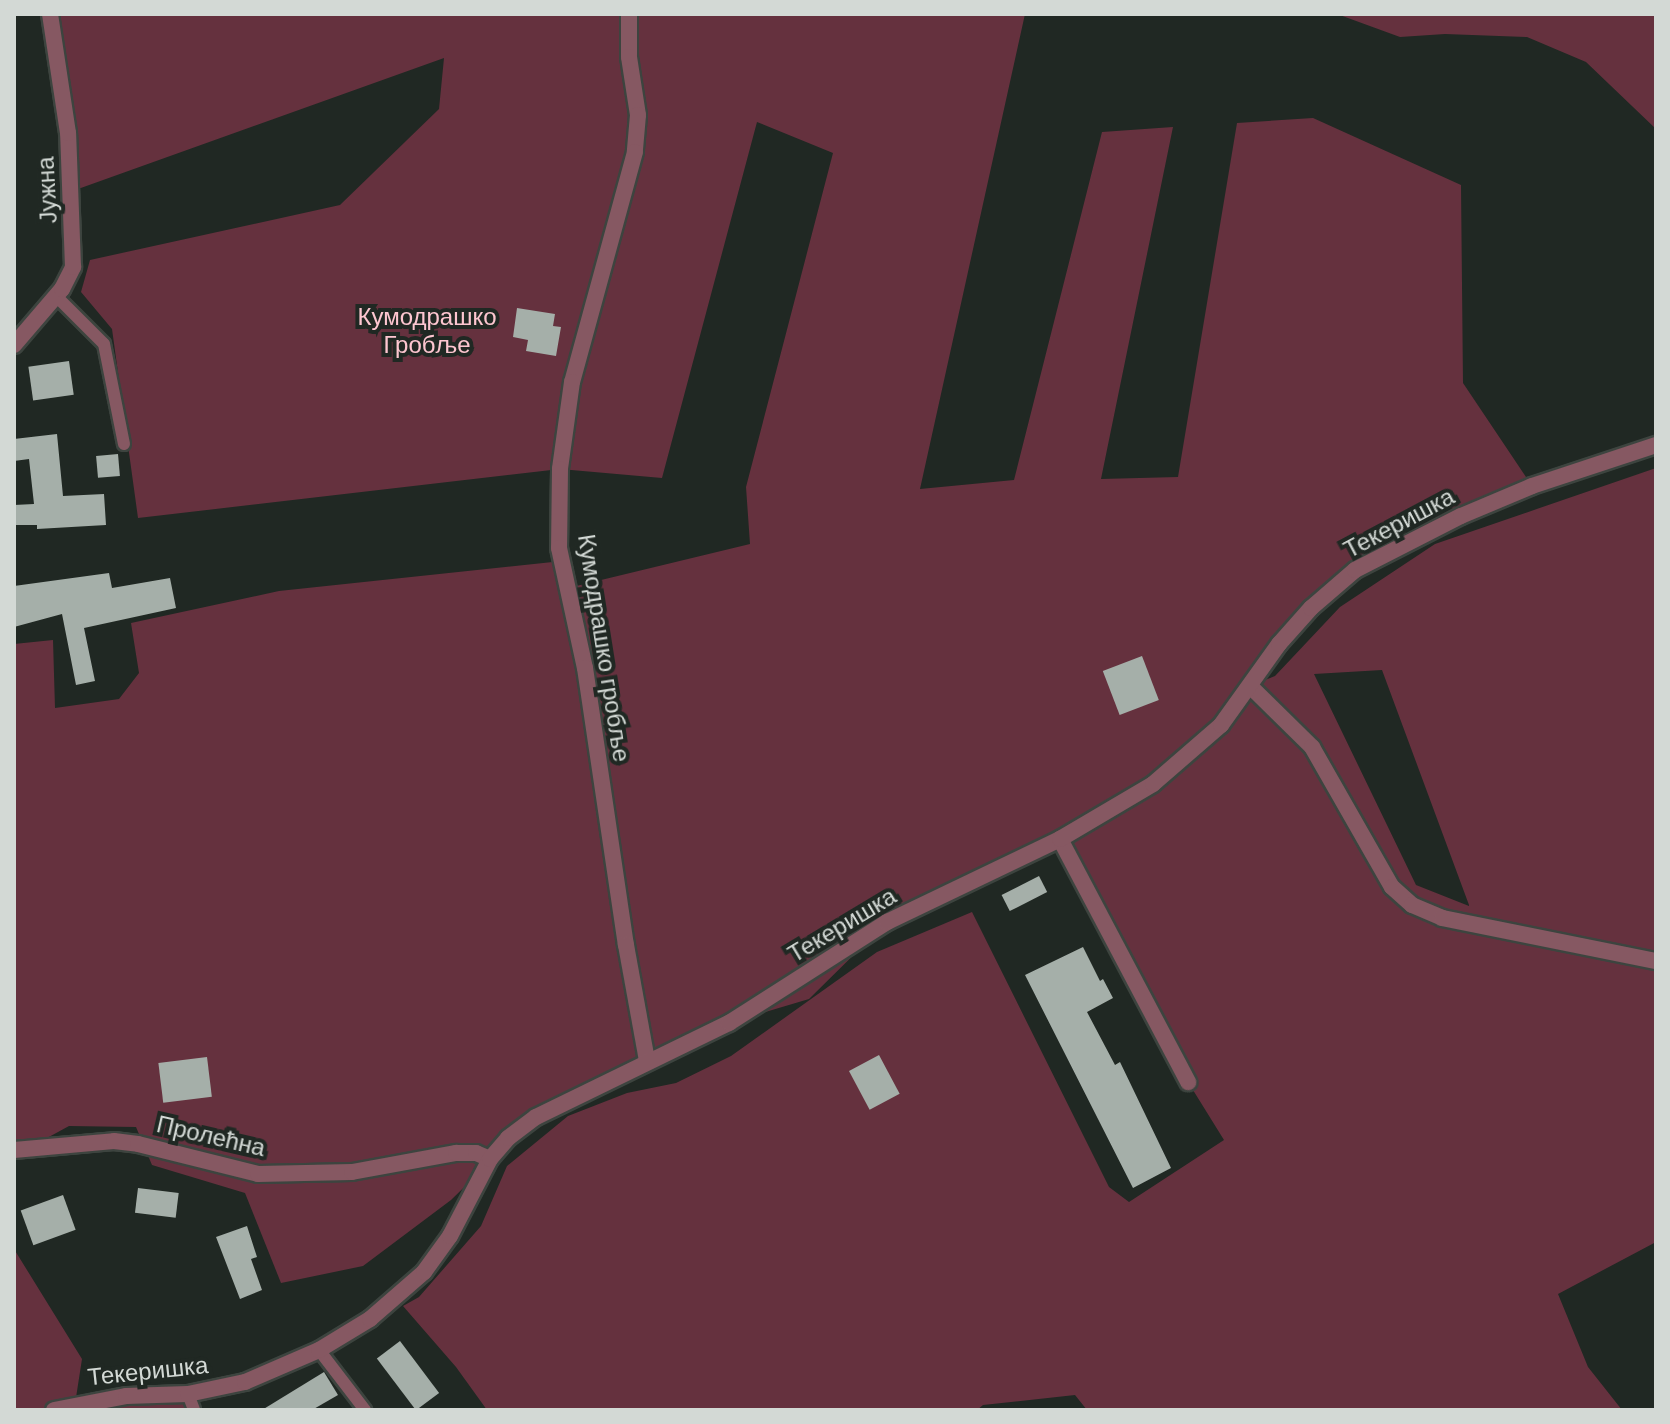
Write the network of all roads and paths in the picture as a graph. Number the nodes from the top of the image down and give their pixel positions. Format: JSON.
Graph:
{"nodes":[{"id":1,"x":50,"y":14,"type":"edge"},
{"id":2,"x":629,"y":14,"type":"edge"},
{"id":3,"x":55,"y":295,"type":"junction"},
{"id":4,"x":14,"y":345,"type":"edge"},
{"id":5,"x":124,"y":444,"type":"dead end"},
{"id":6,"x":1656,"y":445,"type":"edge"},
{"id":7,"x":1250,"y":686,"type":"junction"},
{"id":8,"x":1060,"y":839,"type":"junction"},
{"id":9,"x":1656,"y":961,"type":"edge"},
{"id":10,"x":647,"y":1061,"type":"junction"},
{"id":11,"x":1188,"y":1082,"type":"dead end"},
{"id":12,"x":14,"y":1150,"type":"edge"},
{"id":13,"x":490,"y":1159,"type":"junction"},
{"id":14,"x":319,"y":1350,"type":"junction"},
{"id":15,"x":191,"y":1402,"type":"edge"},
{"id":16,"x":54,"y":1410,"type":"edge"},
{"id":17,"x":365,"y":1410,"type":"edge"}],
"edges":[{"from":1,"to":3,"type":"street","name":"Јужна"},
{"from":2,"to":10,"type":"street","name":"Кумодрашко гробље"},
{"from":3,"to":4,"type":"street","name":"Јужна"},
{"from":3,"to":5,"type":"lane"},
{"from":6,"to":7,"type":"street","name":"Текеришка"},
{"from":7,"to":8,"type":"street","name":"Текеришка"},
{"from":7,"to":9,"type":"street"},
{"from":8,"to":10,"type":"street","name":"Текеришка"},
{"from":8,"to":11,"type":"street"},
{"from":10,"to":13,"type":"street","name":"Текеришка"},
{"from":12,"to":13,"type":"street","name":"Пролећна"},
{"from":13,"to":14,"type":"street","name":"Текеришка"},
{"from":14,"to":15,"type":"street","name":"Текеришка"},
{"from":14,"to":17,"type":"lane"},
{"from":15,"to":16,"type":"street","name":"Текеришка"}]}
